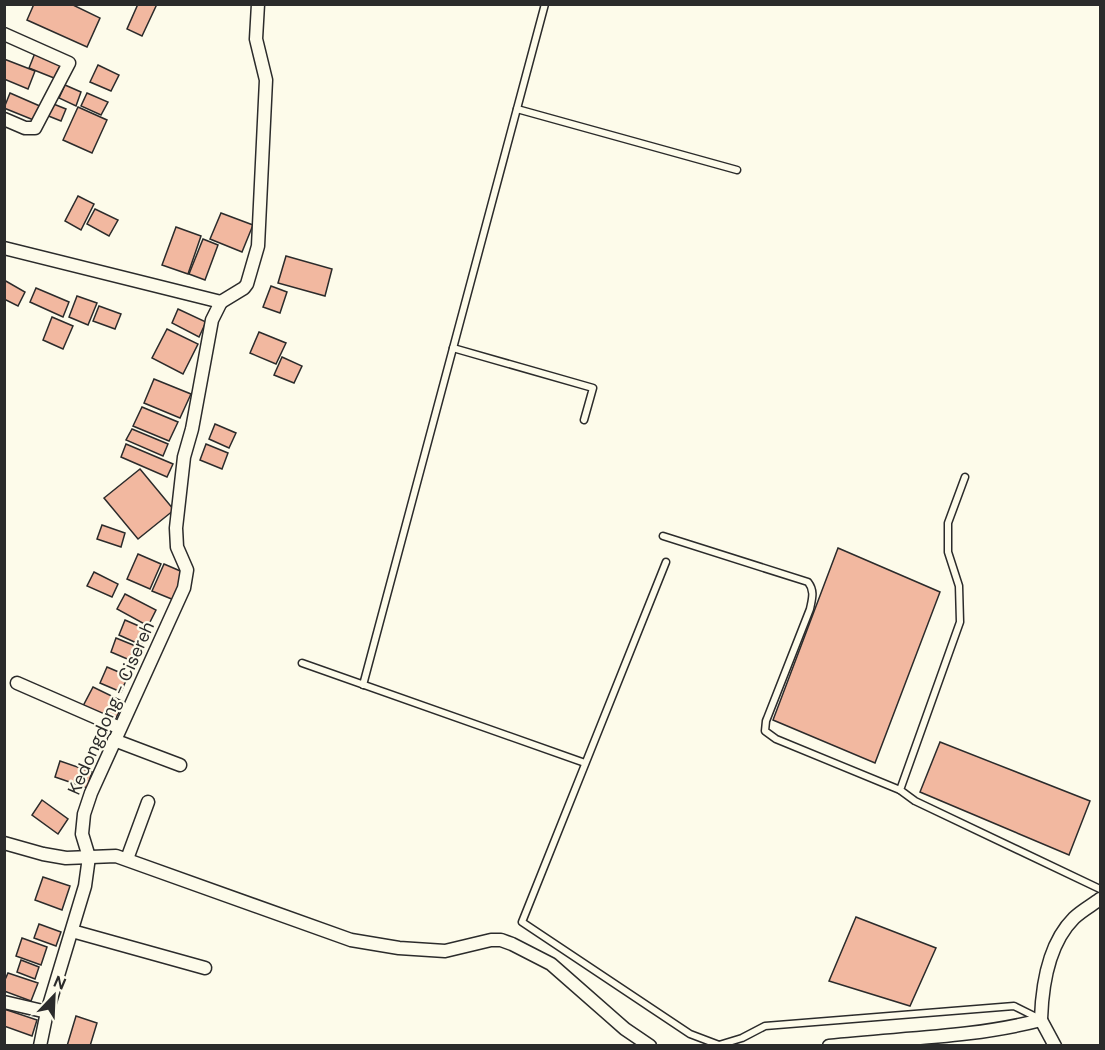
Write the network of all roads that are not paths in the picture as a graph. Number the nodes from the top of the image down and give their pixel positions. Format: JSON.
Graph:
{"nodes":[{"id":1,"x":258,"y":4,"type":"edge"},
{"id":2,"x":545,"y":4,"type":"edge"},
{"id":3,"x":4,"y":34,"type":"edge"},
{"id":4,"x":517,"y":109,"type":"junction"},
{"id":5,"x":4,"y":119,"type":"edge"},
{"id":6,"x":737,"y":170,"type":"dead end"},
{"id":7,"x":4,"y":248,"type":"edge"},
{"id":8,"x":221,"y":302,"type":"junction"},
{"id":9,"x":453,"y":348,"type":"junction"},
{"id":10,"x":584,"y":420,"type":"dead end"},
{"id":11,"x":964,"y":477,"type":"dead end"},
{"id":12,"x":663,"y":536,"type":"dead end"},
{"id":13,"x":666,"y":562,"type":"dead end"},
{"id":14,"x":302,"y":663,"type":"dead end"},
{"id":15,"x":17,"y":683,"type":"dead end"},
{"id":16,"x":363,"y":685,"type":"junction"},
{"id":17,"x":120,"y":728,"type":"junction"},
{"id":18,"x":114,"y":740,"type":"junction"},
{"id":19,"x":585,"y":763,"type":"junction"},
{"id":20,"x":180,"y":765,"type":"dead end"},
{"id":21,"x":900,"y":790,"type":"junction"},
{"id":22,"x":148,"y":802,"type":"dead end"},
{"id":23,"x":4,"y":843,"type":"edge"},
{"id":24,"x":89,"y":857,"type":"junction"},
{"id":25,"x":127,"y":859,"type":"junction"},
{"id":26,"x":1101,"y":889,"type":"edge"},
{"id":27,"x":1101,"y":898,"type":"edge"},
{"id":28,"x":72,"y":931,"type":"junction"},
{"id":29,"x":205,"y":968,"type":"dead end"},
{"id":30,"x":4,"y":1002,"type":"edge"},
{"id":31,"x":47,"y":1012,"type":"junction"},
{"id":32,"x":1041,"y":1020,"type":"junction"},
{"id":33,"x":40,"y":1046,"type":"edge"},
{"id":34,"x":650,"y":1046,"type":"edge"},
{"id":35,"x":829,"y":1046,"type":"edge"},
{"id":36,"x":1055,"y":1046,"type":"edge"}],
"edges":[{"from":1,"to":8,"type":"street"},
{"from":2,"to":4,"type":"lane"},
{"from":3,"to":5,"type":"street"},
{"from":4,"to":6,"type":"lane"},
{"from":4,"to":9,"type":"lane"},
{"from":7,"to":8,"type":"street"},
{"from":8,"to":17,"type":"street","name":"Kedongdong - Cisereh"},
{"from":9,"to":10,"type":"lane"},
{"from":9,"to":16,"type":"lane"},
{"from":11,"to":21,"type":"lane"},
{"from":12,"to":21,"type":"lane"},
{"from":13,"to":19,"type":"lane"},
{"from":14,"to":16,"type":"lane"},
{"from":15,"to":17,"type":"street"},
{"from":16,"to":19,"type":"lane"},
{"from":17,"to":18,"type":"street","name":"Kedongdong - Cisereh"},
{"from":18,"to":20,"type":"street"},
{"from":18,"to":24,"type":"street","name":"Kedongdong - Cisereh"},
{"from":19,"to":32,"type":"lane"},
{"from":21,"to":26,"type":"lane"},
{"from":22,"to":25,"type":"street"},
{"from":23,"to":24,"type":"street"},
{"from":24,"to":25,"type":"street"},
{"from":24,"to":28,"type":"street","name":"Kedongdong - Cisereh"},
{"from":25,"to":34,"type":"street"},
{"from":27,"to":32,"type":"street"},
{"from":28,"to":29,"type":"street"},
{"from":28,"to":31,"type":"street","name":"Kedongdong - Cisereh"},
{"from":30,"to":31,"type":"street"},
{"from":31,"to":33,"type":"street","name":"Kedongdong - Cisereh"},
{"from":32,"to":35,"type":"street"},
{"from":32,"to":36,"type":"street"}]}
